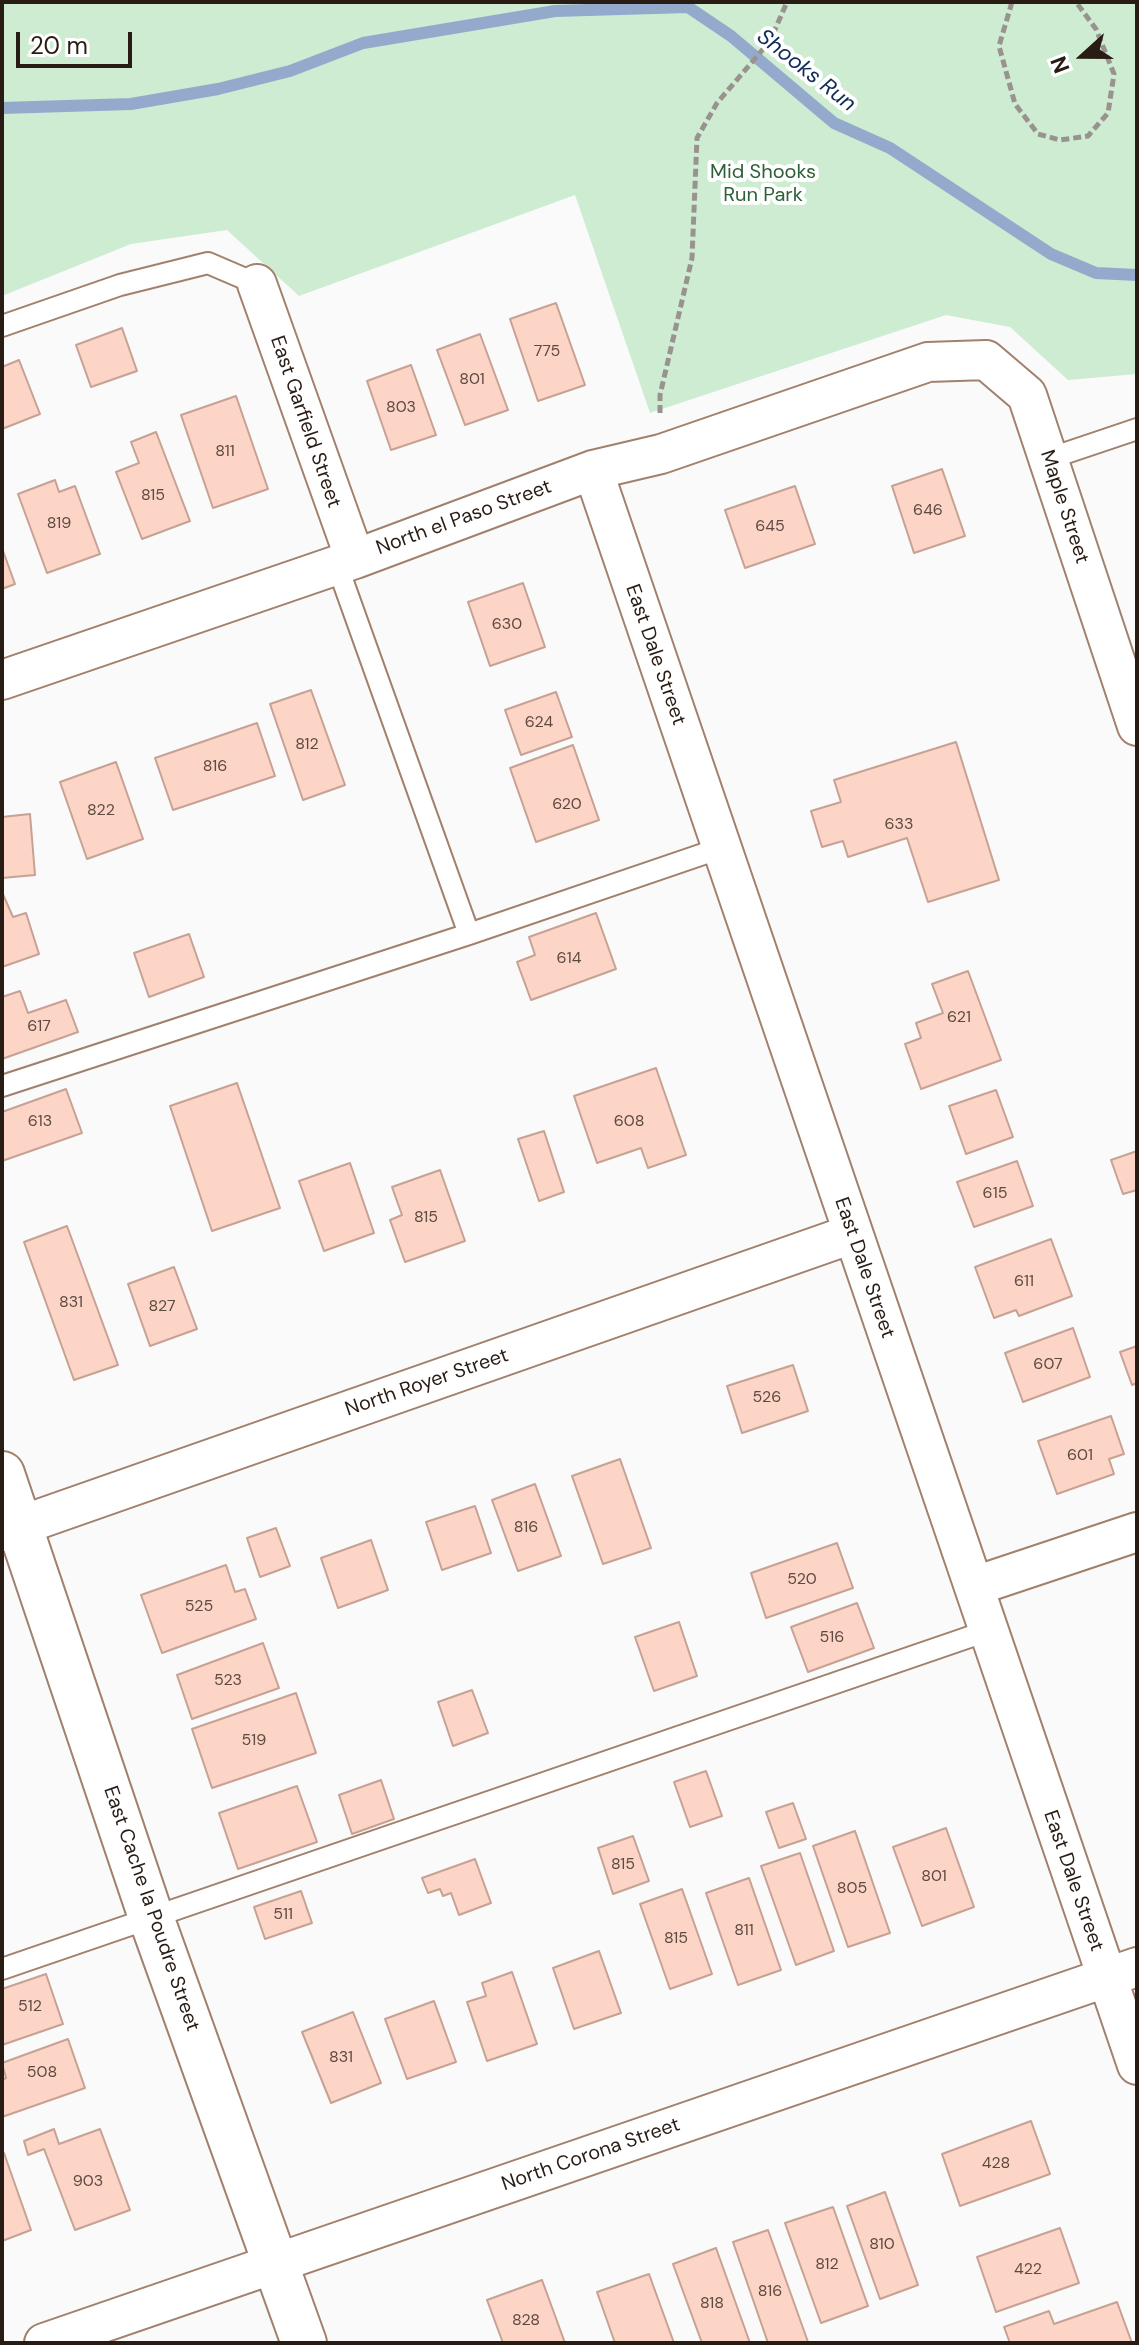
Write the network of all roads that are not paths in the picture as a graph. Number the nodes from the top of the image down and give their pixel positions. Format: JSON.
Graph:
{"nodes":[{"id":1,"x":257,"y":284,"type":"joint"},
{"id":2,"x":2,"y":326,"type":"edge"},
{"id":3,"x":928,"y":362,"type":"joint"},
{"id":4,"x":1137,"y":429,"type":"edge"},
{"id":5,"x":1048,"y":459,"type":"junction"},
{"id":6,"x":593,"y":470,"type":"junction"},
{"id":7,"x":346,"y":562,"type":"junction"},
{"id":8,"x":2,"y":680,"type":"edge"},
{"id":9,"x":1137,"y":726,"type":"edge"},
{"id":10,"x":721,"y":848,"type":"junction"},
{"id":11,"x":469,"y":934,"type":"junction"},
{"id":12,"x":2,"y":1086,"type":"edge"},
{"id":13,"x":852,"y":1234,"type":"junction"},
{"id":14,"x":2,"y":1474,"type":"edge"},
{"id":15,"x":10,"y":1529,"type":"edge"},
{"id":16,"x":1137,"y":1532,"type":"edge"},
{"id":17,"x":975,"y":1586,"type":"junction"},
{"id":18,"x":987,"y":1631,"type":"junction"},
{"id":19,"x":152,"y":1920,"type":"junction"},
{"id":20,"x":2,"y":1969,"type":"edge"},
{"id":21,"x":1122,"y":1972,"type":"edge"},
{"id":22,"x":1137,"y":2065,"type":"edge"},
{"id":23,"x":278,"y":2265,"type":"junction"},
{"id":24,"x":44,"y":2343,"type":"edge"},
{"id":25,"x":304,"y":2343,"type":"edge"}],
"edges":[{"from":1,"to":2,"type":"lane"},
{"from":1,"to":7,"type":"street","name":"East Garfield Street"},
{"from":3,"to":5,"type":"street","name":"Maple Street"},
{"from":3,"to":6,"type":"street","name":"North el Paso Street"},
{"from":4,"to":5,"type":"lane"},
{"from":5,"to":9,"type":"street","name":"Maple Street"},
{"from":6,"to":7,"type":"street","name":"North el Paso Street"},
{"from":6,"to":10,"type":"street","name":"East Dale Street"},
{"from":7,"to":8,"type":"street","name":"North el Paso Street"},
{"from":7,"to":11,"type":"lane"},
{"from":10,"to":11,"type":"lane"},
{"from":10,"to":13,"type":"street","name":"East Dale Street"},
{"from":11,"to":12,"type":"lane"},
{"from":13,"to":15,"type":"street","name":"North Royer Street"},
{"from":13,"to":17,"type":"street","name":"East Dale Street"},
{"from":14,"to":15,"type":"street","name":"East Cache la Poudre Street"},
{"from":15,"to":19,"type":"street","name":"East Cache la Poudre Street"},
{"from":16,"to":17,"type":"street"},
{"from":17,"to":18,"type":"street","name":"East Dale Street"},
{"from":18,"to":19,"type":"lane"},
{"from":18,"to":21,"type":"street","name":"East Dale Street"},
{"from":19,"to":20,"type":"lane"},
{"from":19,"to":23,"type":"street","name":"East Cache la Poudre Street"},
{"from":21,"to":22,"type":"street","name":"East Dale Street"},
{"from":21,"to":23,"type":"street","name":"North Corona Street"},
{"from":23,"to":24,"type":"street","name":"North Corona Street"},
{"from":23,"to":25,"type":"street","name":"East Cache la Poudre Street"}]}
